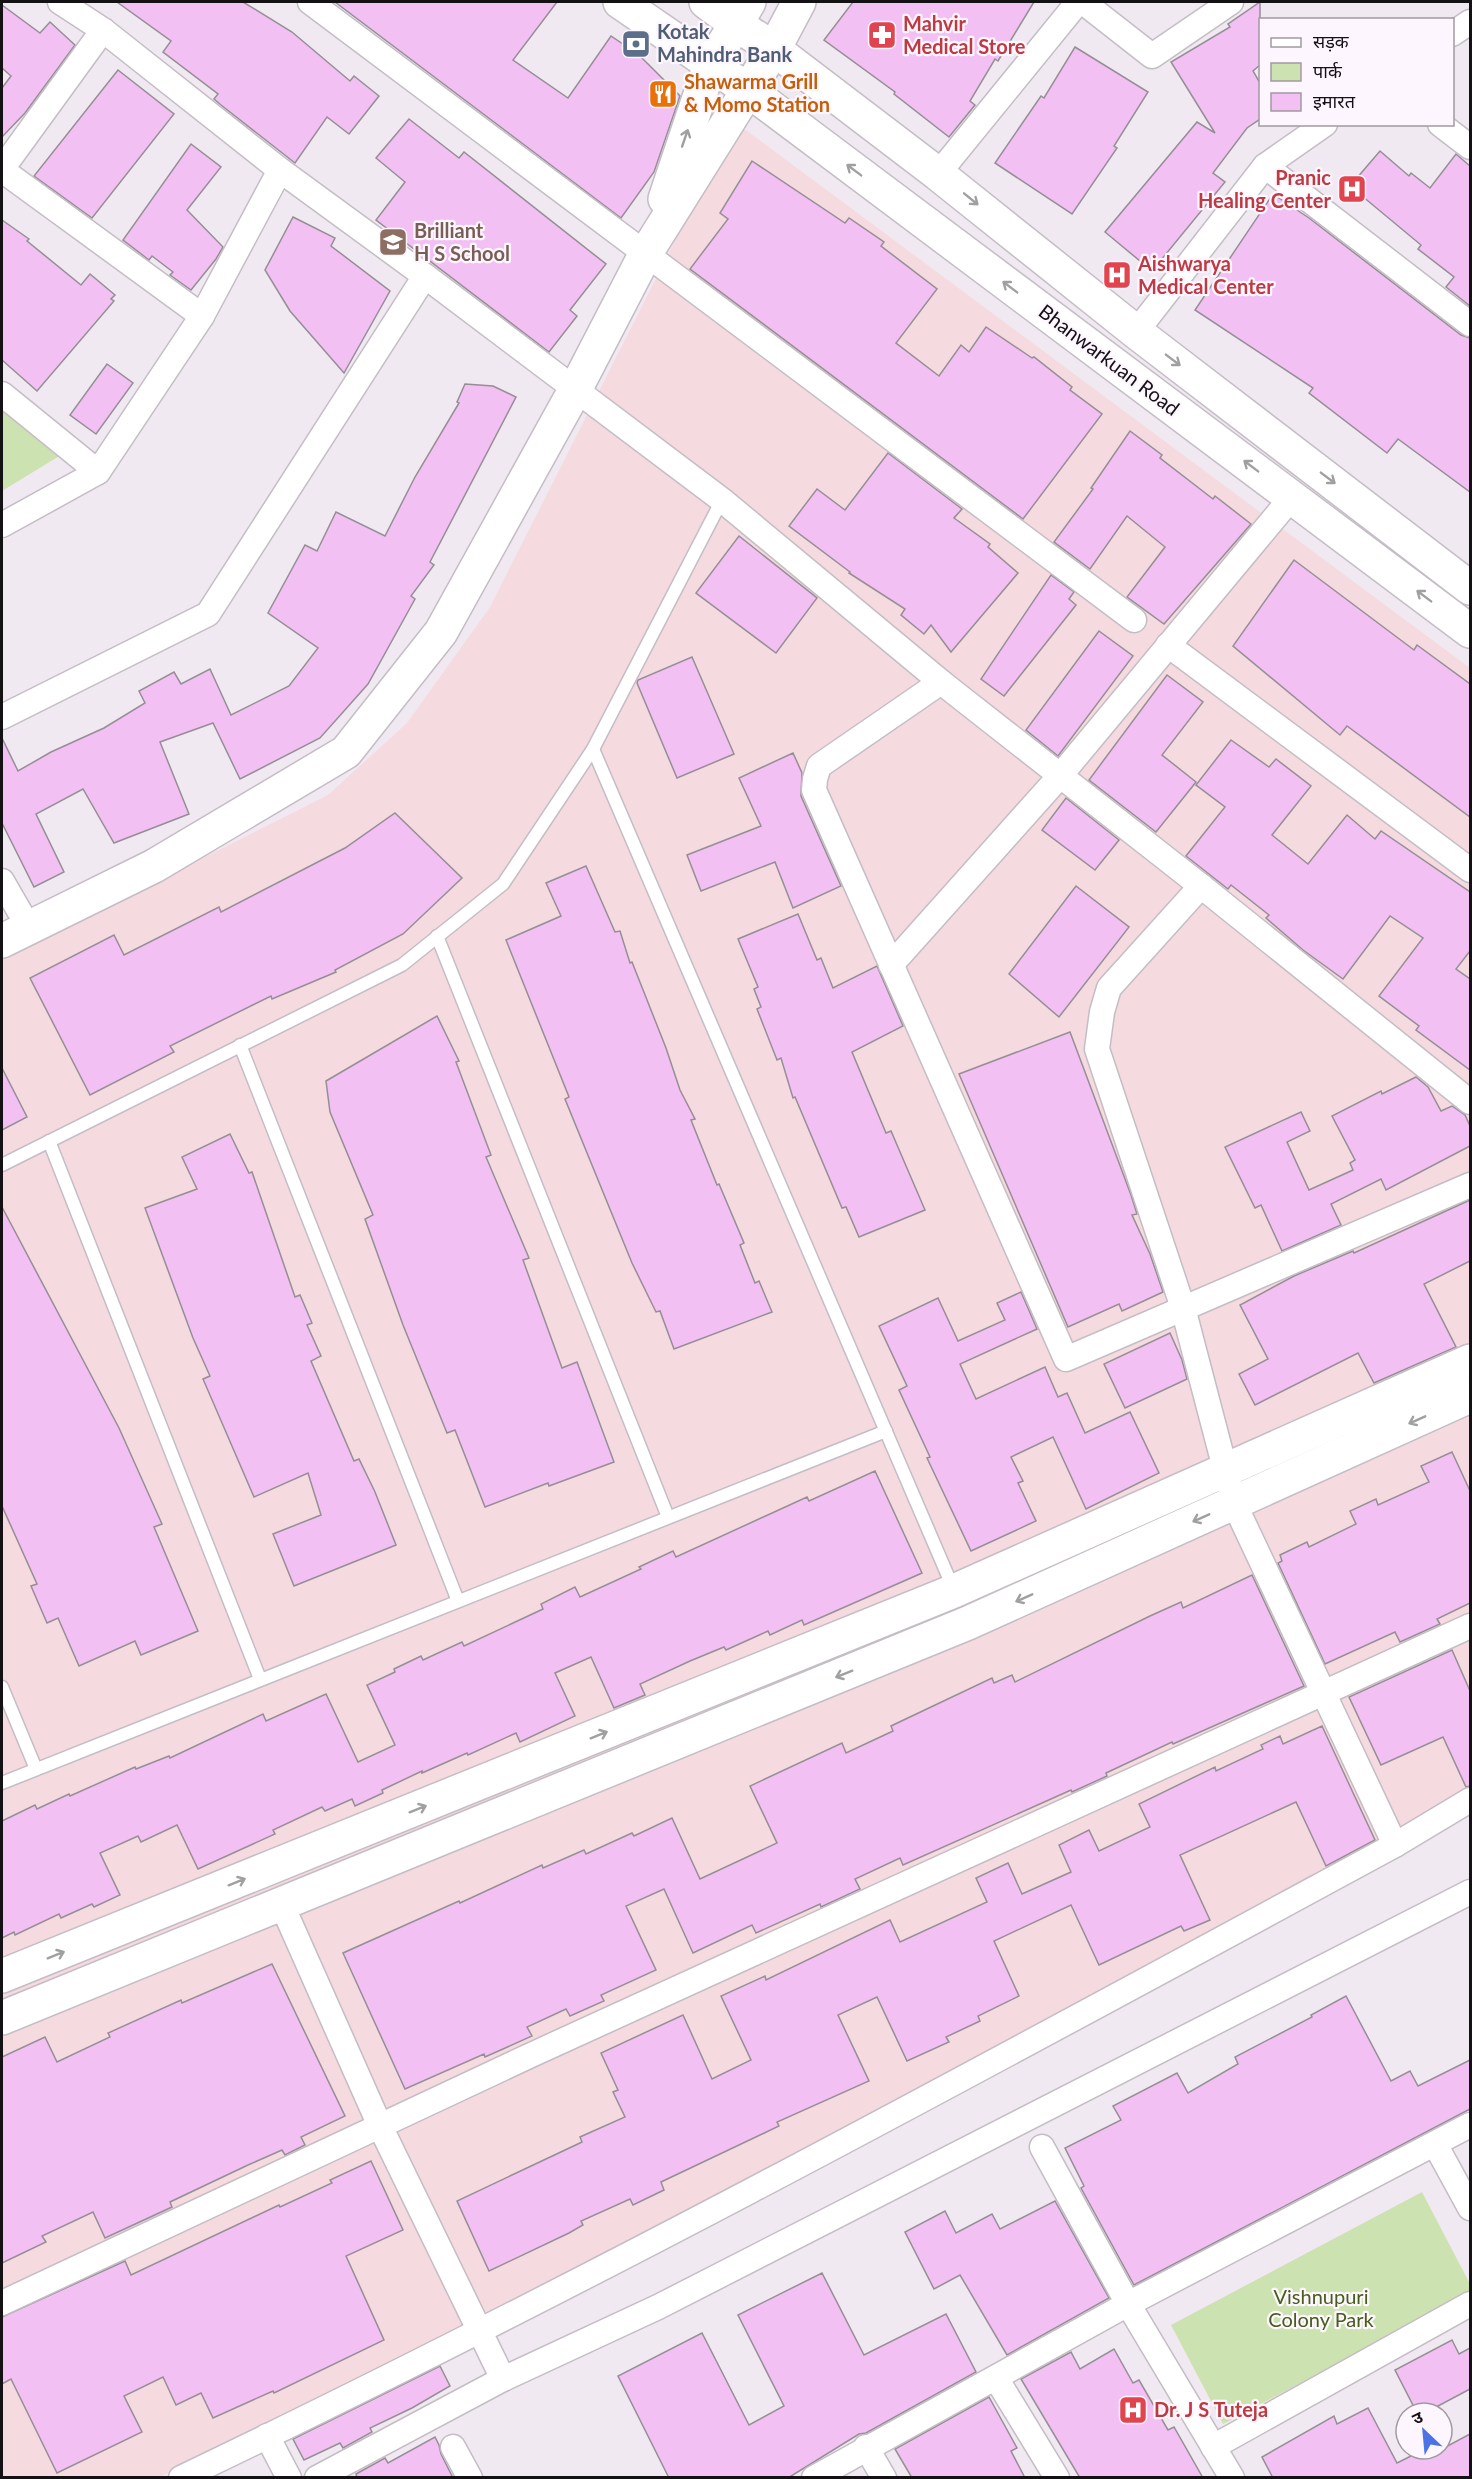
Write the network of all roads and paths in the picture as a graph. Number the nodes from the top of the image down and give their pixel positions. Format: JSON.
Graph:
{"nodes":[{"id":1,"x":60,"y":2,"type":"edge"},
{"id":2,"x":310,"y":2,"type":"edge"},
{"id":3,"x":620,"y":2,"type":"edge"},
{"id":4,"x":706,"y":2,"type":"edge"},
{"id":5,"x":799,"y":2,"type":"edge"},
{"id":6,"x":1081,"y":2,"type":"edge"},
{"id":7,"x":1231,"y":2,"type":"edge"},
{"id":8,"x":743,"y":13,"type":"edge"},
{"id":9,"x":1470,"y":22,"type":"edge"},
{"id":10,"x":103,"y":30,"type":"junction"},
{"id":11,"x":1454,"y":33,"type":"edge"},
{"id":12,"x":774,"y":49,"type":"junction"},
{"id":13,"x":710,"y":66,"type":"junction"},
{"id":14,"x":748,"y":90,"type":"junction"},
{"id":15,"x":1322,"y":126,"type":"edge"},
{"id":16,"x":1443,"y":126,"type":"edge"},
{"id":17,"x":1470,"y":147,"type":"edge"},
{"id":18,"x":1265,"y":166,"type":"junction"},
{"id":19,"x":2,"y":170,"type":"edge"},
{"id":20,"x":280,"y":170,"type":"junction"},
{"id":21,"x":939,"y":174,"type":"junction"},
{"id":22,"x":646,"y":253,"type":"junction"},
{"id":23,"x":425,"y":276,"type":"junction"},
{"id":24,"x":202,"y":316,"type":"junction"},
{"id":25,"x":1470,"y":324,"type":"edge"},
{"id":26,"x":1136,"y":332,"type":"junction"},
{"id":27,"x":575,"y":390,"type":"junction"},
{"id":28,"x":2,"y":394,"type":"edge"},
{"id":29,"x":98,"y":472,"type":"junction"},
{"id":30,"x":1292,"y":497,"type":"junction"},
{"id":31,"x":722,"y":500,"type":"junction"},
{"id":32,"x":2,"y":525,"type":"edge"},
{"id":33,"x":1470,"y":588,"type":"edge"},
{"id":34,"x":1134,"y":620,"type":"dead end"},
{"id":35,"x":1470,"y":631,"type":"edge"},
{"id":36,"x":1168,"y":645,"type":"junction"},
{"id":37,"x":941,"y":682,"type":"junction"},
{"id":38,"x":2,"y":717,"type":"edge"},
{"id":39,"x":593,"y":749,"type":"junction"},
{"id":40,"x":1059,"y":777,"type":"junction"},
{"id":41,"x":1470,"y":870,"type":"edge"},
{"id":42,"x":2,"y":880,"type":"edge"},
{"id":43,"x":1201,"y":886,"type":"junction"},
{"id":44,"x":15,"y":934,"type":"edge"},
{"id":45,"x":437,"y":936,"type":"junction"},
{"id":46,"x":891,"y":965,"type":"junction"},
{"id":47,"x":240,"y":1045,"type":"junction"},
{"id":48,"x":1470,"y":1102,"type":"edge"},
{"id":49,"x":49,"y":1141,"type":"junction"},
{"id":50,"x":2,"y":1165,"type":"edge"},
{"id":51,"x":1470,"y":1185,"type":"edge"},
{"id":52,"x":1184,"y":1308,"type":"junction"},
{"id":53,"x":1470,"y":1361,"type":"edge"},
{"id":54,"x":1470,"y":1396,"type":"edge"},
{"id":55,"x":886,"y":1431,"type":"junction"},
{"id":56,"x":1227,"y":1472,"type":"junction"},
{"id":57,"x":1234,"y":1503,"type":"junction"},
{"id":58,"x":668,"y":1517,"type":"junction"},
{"id":59,"x":954,"y":1591,"type":"junction"},
{"id":60,"x":458,"y":1601,"type":"junction"},
{"id":61,"x":1470,"y":1626,"type":"edge"},
{"id":62,"x":260,"y":1679,"type":"junction"},
{"id":63,"x":2,"y":1687,"type":"edge"},
{"id":64,"x":1322,"y":1695,"type":"junction"},
{"id":65,"x":36,"y":1769,"type":"junction"},
{"id":66,"x":2,"y":1783,"type":"edge"},
{"id":67,"x":1470,"y":1800,"type":"edge"},
{"id":68,"x":1395,"y":1845,"type":"junction"},
{"id":69,"x":1470,"y":1892,"type":"edge"},
{"id":70,"x":282,"y":1905,"type":"junction"},
{"id":71,"x":2,"y":1976,"type":"edge"},
{"id":72,"x":2,"y":2018,"type":"edge"},
{"id":73,"x":1470,"y":2125,"type":"edge"},
{"id":74,"x":380,"y":2126,"type":"junction"},
{"id":75,"x":1435,"y":2144,"type":"junction"},
{"id":76,"x":1042,"y":2148,"type":"dead end"},
{"id":77,"x":1470,"y":2208,"type":"edge"},
{"id":78,"x":2,"y":2303,"type":"edge"},
{"id":79,"x":1128,"y":2304,"type":"junction"},
{"id":80,"x":1470,"y":2304,"type":"edge"},
{"id":81,"x":479,"y":2331,"type":"junction"},
{"id":82,"x":996,"y":2378,"type":"junction"},
{"id":83,"x":503,"y":2379,"type":"junction"},
{"id":84,"x":267,"y":2436,"type":"junction"},
{"id":85,"x":453,"y":2447,"type":"dead end"},
{"id":86,"x":866,"y":2447,"type":"junction"},
{"id":87,"x":1213,"y":2447,"type":"junction"},
{"id":88,"x":181,"y":2478,"type":"edge"},
{"id":89,"x":289,"y":2478,"type":"edge"},
{"id":90,"x":317,"y":2478,"type":"edge"},
{"id":91,"x":470,"y":2478,"type":"edge"},
{"id":92,"x":814,"y":2478,"type":"edge"},
{"id":93,"x":884,"y":2478,"type":"edge"},
{"id":94,"x":1057,"y":2478,"type":"edge"},
{"id":95,"x":1232,"y":2478,"type":"edge"}],
"edges":[{"from":1,"to":10,"type":"street"},
{"from":2,"to":22,"type":"street"},
{"from":3,"to":13,"type":"main road","name":"Bhanwarkuan Road"},
{"from":4,"to":8,"type":"main road","name":"Bhanwarkuan Road"},
{"from":5,"to":12,"type":"main road"},
{"from":6,"to":7,"type":"street"},
{"from":6,"to":21,"type":"street"},
{"from":8,"to":12,"type":"main road","name":"Bhanwarkuan Road"},
{"from":8,"to":13,"type":"main road"},
{"from":9,"to":11,"type":"street"},
{"from":10,"to":19,"type":"street"},
{"from":10,"to":20,"type":"street"},
{"from":12,"to":14,"type":"main road"},
{"from":12,"to":21,"type":"main road","name":"Bhanwarkuan Road"},
{"from":13,"to":14,"type":"main road","name":"Bhanwarkuan Road"},
{"from":22,"to":13,"type":"main road","one_way":true},
{"from":14,"to":22,"type":"main road"},
{"from":30,"to":14,"type":"main road","name":"Bhanwarkuan Road","one_way":true},
{"from":15,"to":18,"type":"street"},
{"from":16,"to":17,"type":"street"},
{"from":18,"to":25,"type":"street"},
{"from":18,"to":26,"type":"street"},
{"from":19,"to":24,"type":"street"},
{"from":20,"to":23,"type":"street"},
{"from":20,"to":24,"type":"street"},
{"from":21,"to":26,"type":"main road","name":"Bhanwarkuan Road","one_way":true},
{"from":22,"to":27,"type":"main road"},
{"from":22,"to":34,"type":"street"},
{"from":23,"to":27,"type":"street"},
{"from":23,"to":38,"type":"street"},
{"from":24,"to":29,"type":"street"},
{"from":26,"to":33,"type":"main road","name":"Bhanwarkuan Road","one_way":true},
{"from":27,"to":31,"type":"street"},
{"from":27,"to":44,"type":"main road"},
{"from":28,"to":29,"type":"street"},
{"from":29,"to":32,"type":"street"},
{"from":35,"to":30,"type":"main road","name":"Bhanwarkuan Road","one_way":true},
{"from":30,"to":36,"type":"street"},
{"from":31,"to":37,"type":"street"},
{"from":31,"to":39,"type":"lane"},
{"from":36,"to":40,"type":"street"},
{"from":36,"to":41,"type":"street"},
{"from":37,"to":40,"type":"street"},
{"from":37,"to":46,"type":"street"},
{"from":39,"to":45,"type":"lane"},
{"from":39,"to":55,"type":"lane"},
{"from":40,"to":43,"type":"street"},
{"from":40,"to":46,"type":"street"},
{"from":42,"to":44,"type":"street"},
{"from":43,"to":48,"type":"street"},
{"from":43,"to":52,"type":"street"},
{"from":45,"to":47,"type":"lane"},
{"from":45,"to":58,"type":"lane"},
{"from":46,"to":52,"type":"street"},
{"from":47,"to":49,"type":"lane"},
{"from":47,"to":60,"type":"lane"},
{"from":49,"to":50,"type":"lane"},
{"from":49,"to":62,"type":"lane"},
{"from":51,"to":52,"type":"street"},
{"from":52,"to":56,"type":"street"},
{"from":53,"to":56,"type":"main road"},
{"from":54,"to":57,"type":"main road","one_way":true},
{"from":55,"to":58,"type":"lane"},
{"from":55,"to":59,"type":"lane"},
{"from":56,"to":57,"type":"street"},
{"from":56,"to":59,"type":"main road"},
{"from":57,"to":64,"type":"street"},
{"from":57,"to":70,"type":"main road","one_way":true},
{"from":58,"to":60,"type":"lane"},
{"from":71,"to":59,"type":"main road","one_way":true},
{"from":60,"to":62,"type":"lane"},
{"from":61,"to":64,"type":"street"},
{"from":62,"to":65,"type":"lane"},
{"from":63,"to":65,"type":"lane"},
{"from":64,"to":68,"type":"street"},
{"from":64,"to":74,"type":"street"},
{"from":65,"to":66,"type":"lane"},
{"from":67,"to":68,"type":"street"},
{"from":68,"to":81,"type":"street"},
{"from":69,"to":83,"type":"street"},
{"from":70,"to":72,"type":"main road"},
{"from":70,"to":74,"type":"street"},
{"from":73,"to":75,"type":"street"},
{"from":74,"to":78,"type":"street"},
{"from":74,"to":81,"type":"street"},
{"from":75,"to":77,"type":"street"},
{"from":75,"to":79,"type":"street"},
{"from":76,"to":79,"type":"street"},
{"from":79,"to":82,"type":"street"},
{"from":79,"to":87,"type":"street"},
{"from":80,"to":87,"type":"street"},
{"from":81,"to":83,"type":"street"},
{"from":81,"to":84,"type":"street"},
{"from":82,"to":86,"type":"street"},
{"from":82,"to":94,"type":"street"},
{"from":83,"to":90,"type":"street"},
{"from":84,"to":88,"type":"street"},
{"from":84,"to":89,"type":"street"},
{"from":85,"to":91,"type":"street"},
{"from":86,"to":92,"type":"street"},
{"from":86,"to":93,"type":"street"},
{"from":87,"to":95,"type":"street"}]}
